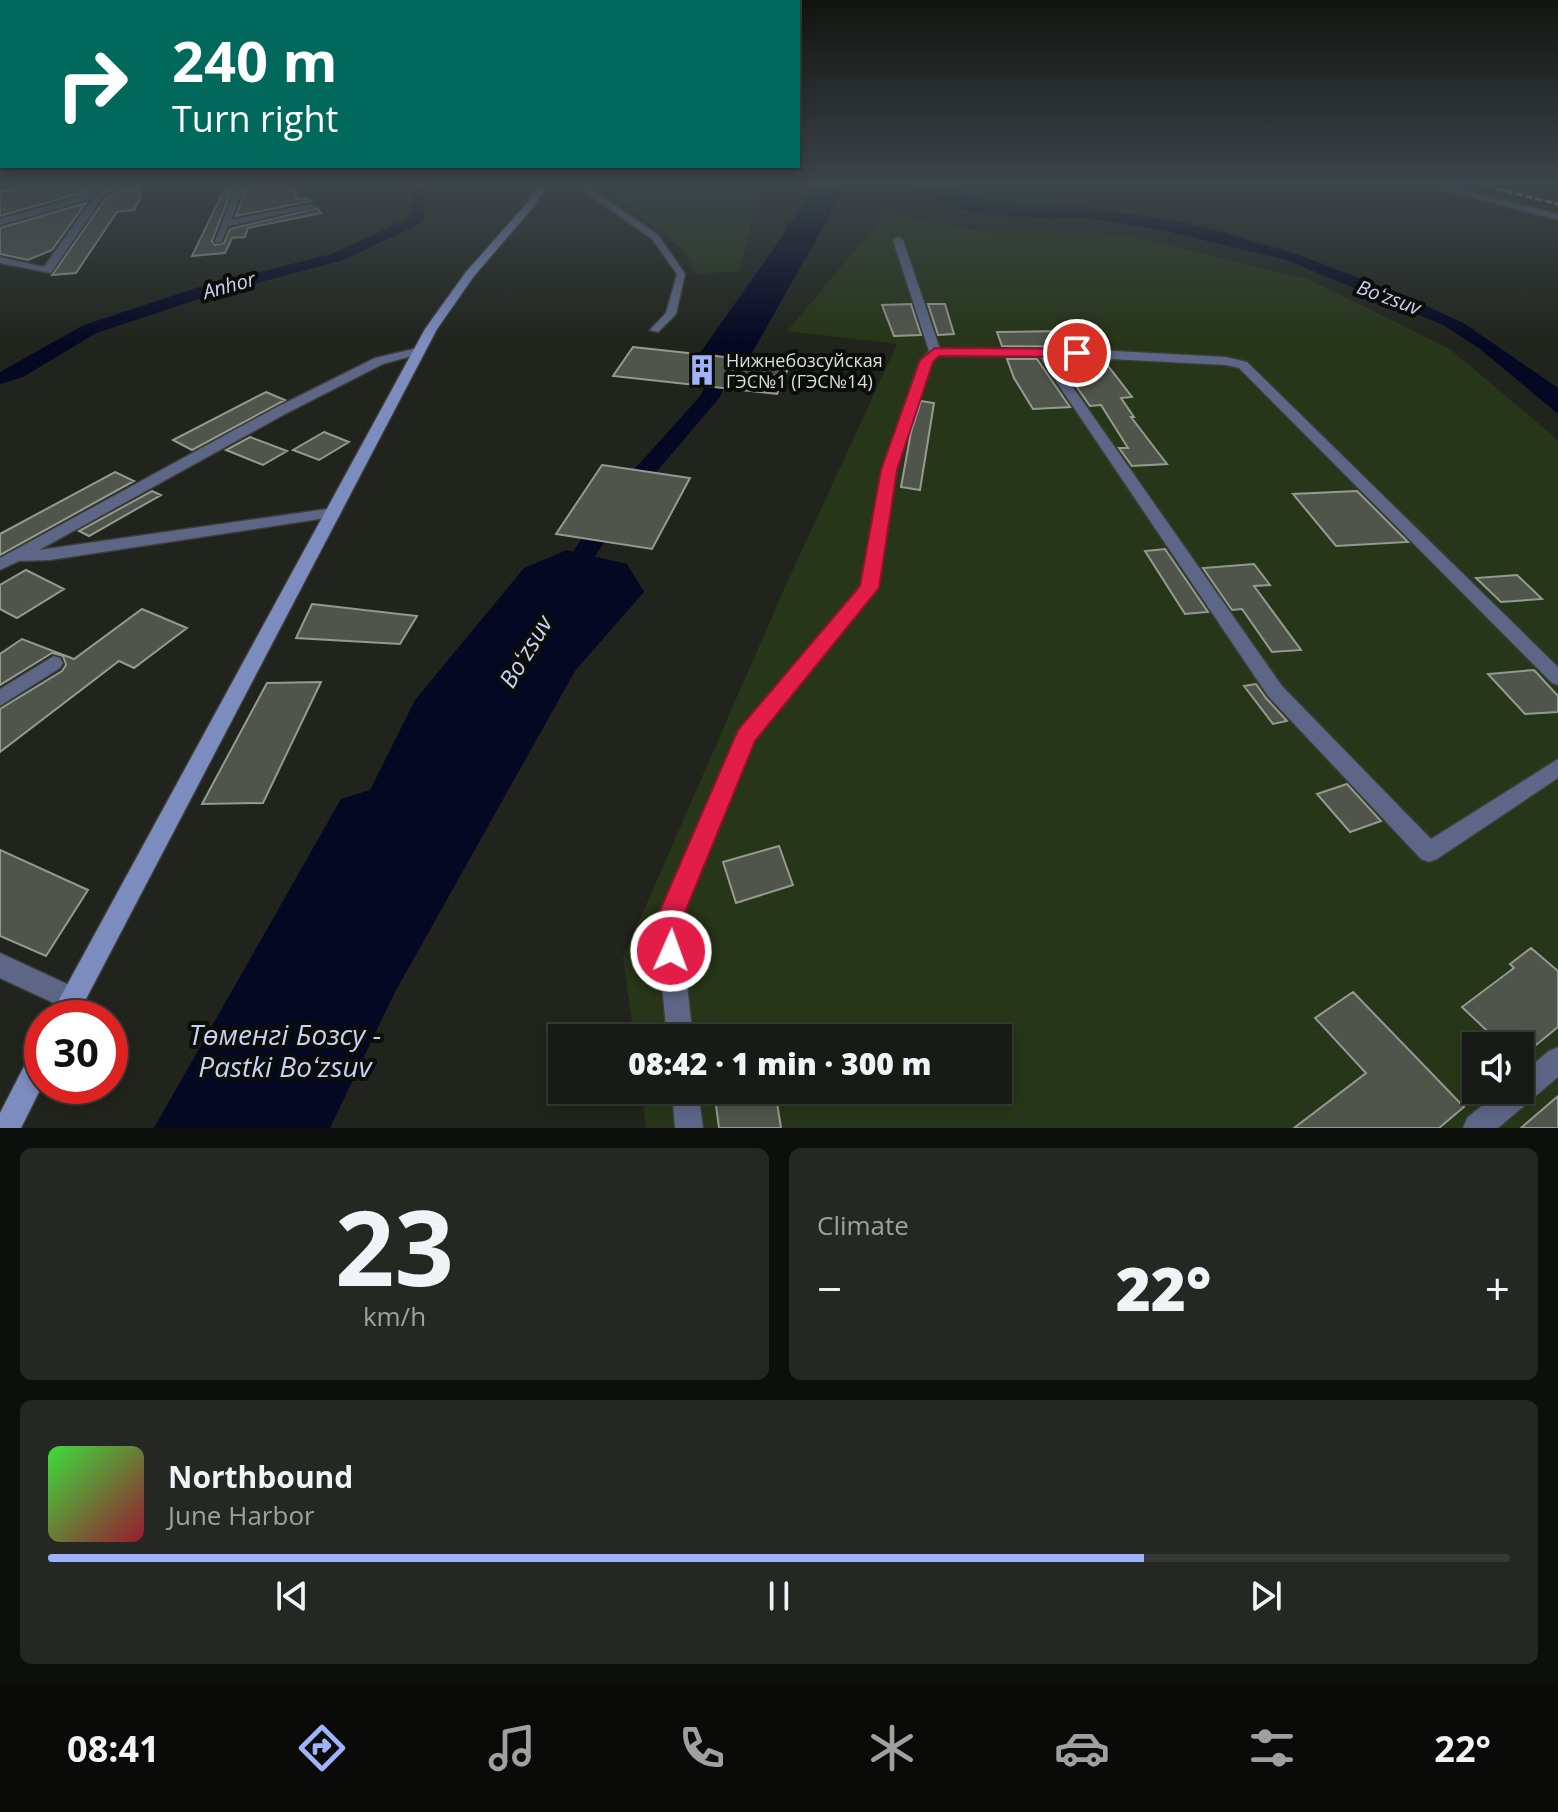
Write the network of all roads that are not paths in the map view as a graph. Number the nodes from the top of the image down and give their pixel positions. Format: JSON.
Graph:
{"nodes":[{"id":1,"x":71,"y":237,"type":"edge"},
{"id":2,"x":220,"y":237,"type":"edge"},
{"id":3,"x":503,"y":237,"type":"edge"},
{"id":4,"x":654,"y":237,"type":"edge"},
{"id":5,"x":218,"y":240,"type":"dead end"},
{"id":6,"x":898,"y":240,"type":"dead end"},
{"id":7,"x":0,"y":260,"type":"edge"},
{"id":8,"x":655,"y":330,"type":"dead end"},
{"id":9,"x":418,"y":351,"type":"junction"},
{"id":10,"x":935,"y":352,"type":"junction"},
{"id":11,"x":1043,"y":354,"type":"junction"},
{"id":12,"x":334,"y":513,"type":"junction"},
{"id":13,"x":17,"y":556,"type":"junction"},
{"id":14,"x":0,"y":565,"type":"edge"},
{"id":15,"x":54,"y":663,"type":"dead end"},
{"id":16,"x":1558,"y":678,"type":"edge"},
{"id":17,"x":0,"y":699,"type":"edge"},
{"id":18,"x":1558,"y":767,"type":"edge"},
{"id":19,"x":0,"y":965,"type":"edge"},
{"id":20,"x":54,"y":1000,"type":"edge"},
{"id":21,"x":70,"y":1000,"type":"edge"},
{"id":22,"x":679,"y":1024,"type":"edge"},
{"id":23,"x":1558,"y":1060,"type":"edge"},
{"id":24,"x":24,"y":1094,"type":"edge"},
{"id":25,"x":686,"y":1104,"type":"edge"},
{"id":26,"x":7,"y":1128,"type":"edge"},
{"id":27,"x":689,"y":1128,"type":"edge"},
{"id":28,"x":1477,"y":1128,"type":"edge"}],
"edges":[{"from":1,"to":7,"type":"street"},
{"from":2,"to":5,"type":"street"},
{"from":3,"to":9,"type":"main road"},
{"from":4,"to":8,"type":"lane"},
{"from":6,"to":10,"type":"street"},
{"from":9,"to":12,"type":"main road"},
{"from":9,"to":13,"type":"street"},
{"from":10,"to":11,"type":"street"},
{"from":10,"to":22,"type":"street"},
{"from":11,"to":16,"type":"street"},
{"from":11,"to":18,"type":"street"},
{"from":12,"to":13,"type":"street"},
{"from":12,"to":21,"type":"main road"},
{"from":13,"to":14,"type":"street"},
{"from":15,"to":17,"type":"street"},
{"from":19,"to":20,"type":"street"},
{"from":23,"to":28,"type":"street"},
{"from":24,"to":26,"type":"main road"},
{"from":25,"to":27,"type":"street"}]}
